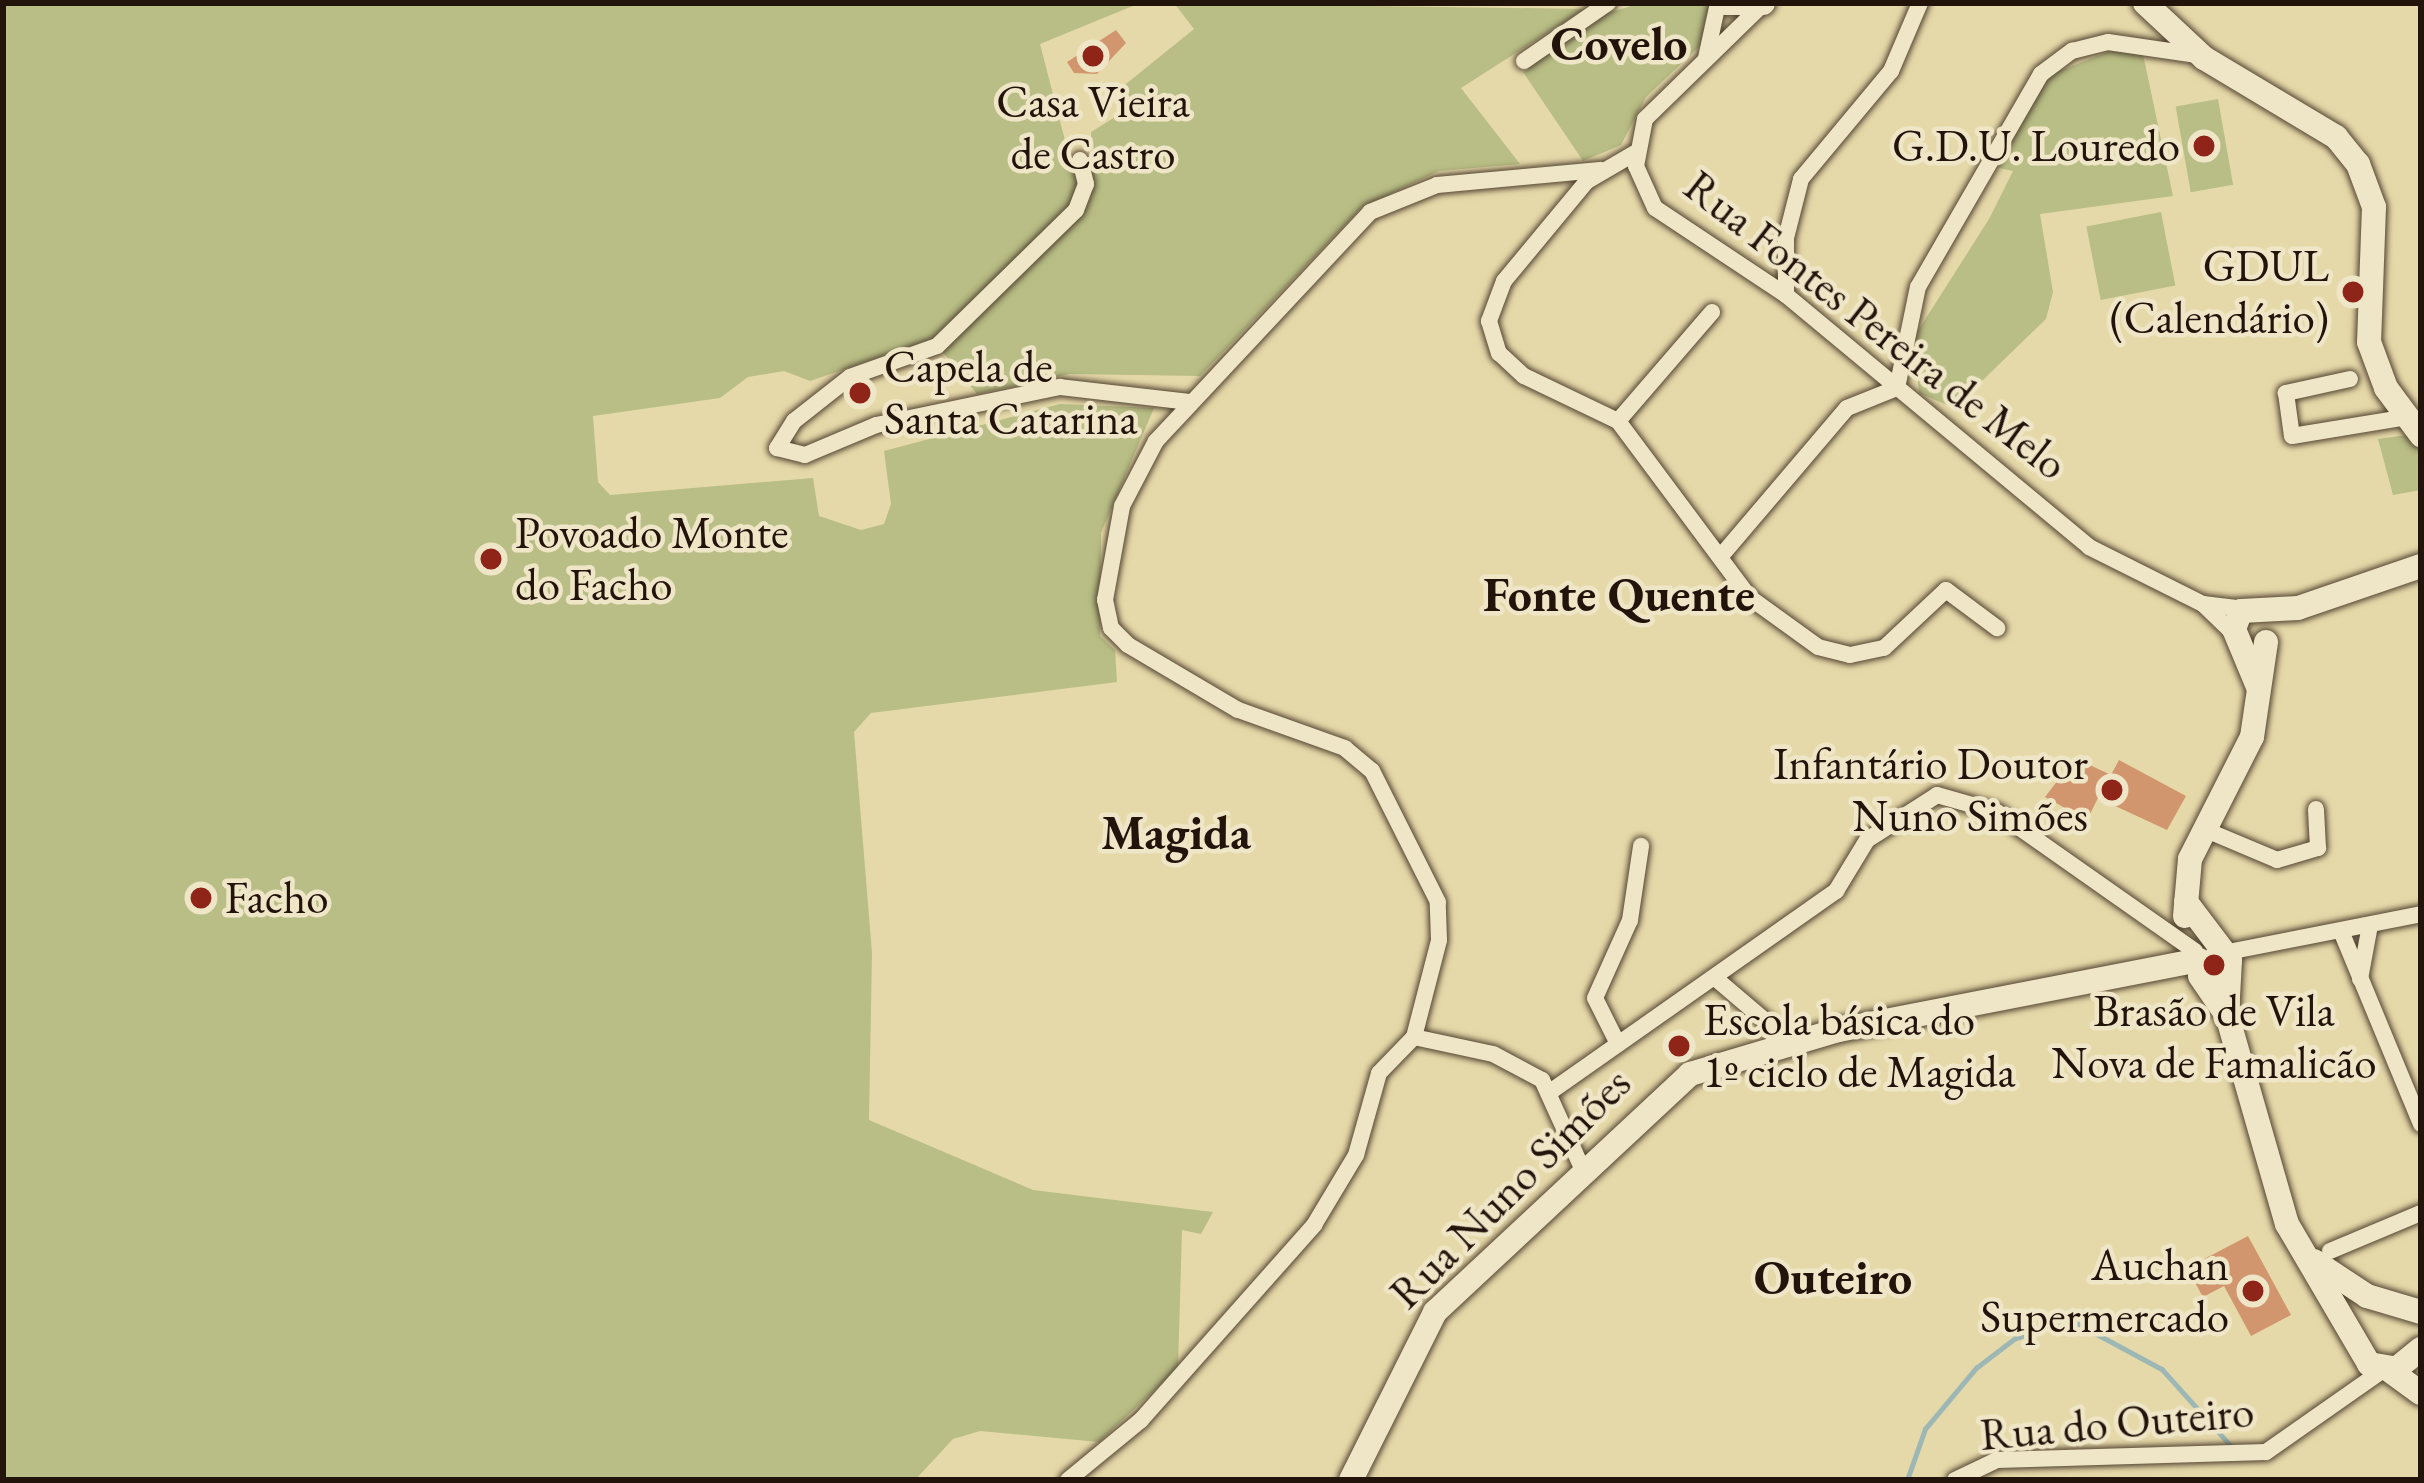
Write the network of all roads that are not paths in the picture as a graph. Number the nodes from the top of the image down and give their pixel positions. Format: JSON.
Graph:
{"nodes":[{"id":1,"x":1608,"y":3,"type":"edge"},
{"id":2,"x":1721,"y":3,"type":"edge"},
{"id":3,"x":1920,"y":3,"type":"edge"},
{"id":4,"x":2145,"y":3,"type":"edge"},
{"id":5,"x":1762,"y":4,"type":"edge"},
{"id":6,"x":1706,"y":58,"type":"junction"},
{"id":7,"x":2204,"y":58,"type":"junction"},
{"id":8,"x":1524,"y":61,"type":"dead end"},
{"id":9,"x":1635,"y":153,"type":"junction"},
{"id":10,"x":1081,"y":160,"type":"dead end"},
{"id":11,"x":1600,"y":170,"type":"junction"},
{"id":12,"x":1786,"y":296,"type":"junction"},
{"id":13,"x":1712,"y":312,"type":"dead end"},
{"id":14,"x":2350,"y":379,"type":"dead end"},
{"id":15,"x":1897,"y":388,"type":"junction"},
{"id":16,"x":1190,"y":402,"type":"junction"},
{"id":17,"x":1618,"y":421,"type":"junction"},
{"id":18,"x":2414,"y":426,"type":"edge"},
{"id":19,"x":1721,"y":556,"type":"junction"},
{"id":20,"x":2421,"y":566,"type":"edge"},
{"id":21,"x":2203,"y":604,"type":"junction"},
{"id":22,"x":2298,"y":608,"type":"junction"},
{"id":23,"x":2254,"y":609,"type":"junction"},
{"id":24,"x":1997,"y":628,"type":"dead end"},
{"id":25,"x":2254,"y":639,"type":"junction"},
{"id":26,"x":2317,"y":809,"type":"dead end"},
{"id":27,"x":2206,"y":830,"type":"junction"},
{"id":28,"x":1641,"y":846,"type":"dead end"},
{"id":29,"x":2186,"y":902,"type":"junction"},
{"id":30,"x":2421,"y":914,"type":"edge"},
{"id":31,"x":2371,"y":925,"type":"junction"},
{"id":32,"x":2341,"y":931,"type":"junction"},
{"id":33,"x":2200,"y":961,"type":"junction"},
{"id":34,"x":1715,"y":978,"type":"junction"},
{"id":35,"x":2360,"y":979,"type":"junction"},
{"id":36,"x":1414,"y":1037,"type":"junction"},
{"id":37,"x":1790,"y":1041,"type":"junction"},
{"id":38,"x":1618,"y":1044,"type":"junction"},
{"id":39,"x":1550,"y":1092,"type":"junction"},
{"id":40,"x":2421,"y":1124,"type":"edge"},
{"id":41,"x":1582,"y":1168,"type":"junction"},
{"id":42,"x":2421,"y":1214,"type":"edge"},
{"id":43,"x":2319,"y":1254,"type":"junction"},
{"id":44,"x":2405,"y":1309,"type":"edge"},
{"id":45,"x":2418,"y":1352,"type":"edge"},
{"id":46,"x":2373,"y":1361,"type":"junction"},
{"id":47,"x":2421,"y":1392,"type":"edge"},
{"id":48,"x":1068,"y":1480,"type":"edge"},
{"id":49,"x":1351,"y":1480,"type":"edge"},
{"id":50,"x":1955,"y":1480,"type":"edge"}],
"edges":[{"from":1,"to":8,"type":"street"},
{"from":2,"to":5,"type":"street","name":"Rua Fontes Pereira de Melo"},
{"from":2,"to":6,"type":"street"},
{"from":3,"to":12,"type":"street"},
{"from":4,"to":7,"type":"street"},
{"from":5,"to":6,"type":"street","name":"Rua Fontes Pereira de Melo"},
{"from":6,"to":9,"type":"street","name":"Rua Fontes Pereira de Melo"},
{"from":7,"to":15,"type":"street"},
{"from":7,"to":18,"type":"street"},
{"from":9,"to":11,"type":"street"},
{"from":9,"to":12,"type":"street","name":"Rua Fontes Pereira de Melo"},
{"from":10,"to":16,"type":"street"},
{"from":11,"to":16,"type":"street"},
{"from":11,"to":17,"type":"street"},
{"from":12,"to":15,"type":"street","name":"Rua Fontes Pereira de Melo"},
{"from":13,"to":17,"type":"street"},
{"from":14,"to":18,"type":"street"},
{"from":15,"to":19,"type":"street"},
{"from":15,"to":21,"type":"street","name":"Rua Fontes Pereira de Melo"},
{"from":16,"to":36,"type":"street"},
{"from":17,"to":19,"type":"street"},
{"from":19,"to":24,"type":"street"},
{"from":20,"to":22,"type":"street","name":"Rua Fontes Pereira de Melo"},
{"from":21,"to":23,"type":"street","name":"Rua Fontes Pereira de Melo"},
{"from":21,"to":25,"type":"street","name":"Rua Fontes Pereira de Melo"},
{"from":22,"to":23,"type":"street","name":"Rua Fontes Pereira de Melo"},
{"from":22,"to":25,"type":"street","name":"Rua Fontes Pereira de Melo"},
{"from":23,"to":25,"type":"street"},
{"from":23,"to":25,"type":"street"},
{"from":25,"to":27,"type":"street"},
{"from":26,"to":27,"type":"street"},
{"from":27,"to":29,"type":"street"},
{"from":28,"to":38,"type":"street"},
{"from":29,"to":33,"type":"street"},
{"from":29,"to":33,"type":"street"},
{"from":30,"to":31,"type":"street","name":"Rua Nuno Simões"},
{"from":31,"to":32,"type":"street","name":"Rua Nuno Simões"},
{"from":31,"to":35,"type":"street"},
{"from":32,"to":33,"type":"street","name":"Rua Nuno Simões"},
{"from":32,"to":35,"type":"street"},
{"from":33,"to":34,"type":"street"},
{"from":33,"to":37,"type":"street","name":"Rua Nuno Simões"},
{"from":33,"to":43,"type":"street"},
{"from":34,"to":37,"type":"street"},
{"from":34,"to":38,"type":"street"},
{"from":35,"to":40,"type":"street"},
{"from":36,"to":39,"type":"street"},
{"from":36,"to":48,"type":"street"},
{"from":37,"to":41,"type":"street","name":"Rua Nuno Simões"},
{"from":38,"to":39,"type":"street"},
{"from":39,"to":41,"type":"street"},
{"from":41,"to":49,"type":"street","name":"Rua Nuno Simões"},
{"from":42,"to":43,"type":"street"},
{"from":43,"to":44,"type":"street"},
{"from":43,"to":46,"type":"street"},
{"from":44,"to":45,"type":"street"},
{"from":44,"to":46,"type":"street"},
{"from":45,"to":46,"type":"street"},
{"from":45,"to":47,"type":"street"},
{"from":46,"to":47,"type":"street"},
{"from":46,"to":50,"type":"street","name":"Rua do Outeiro"}]}
